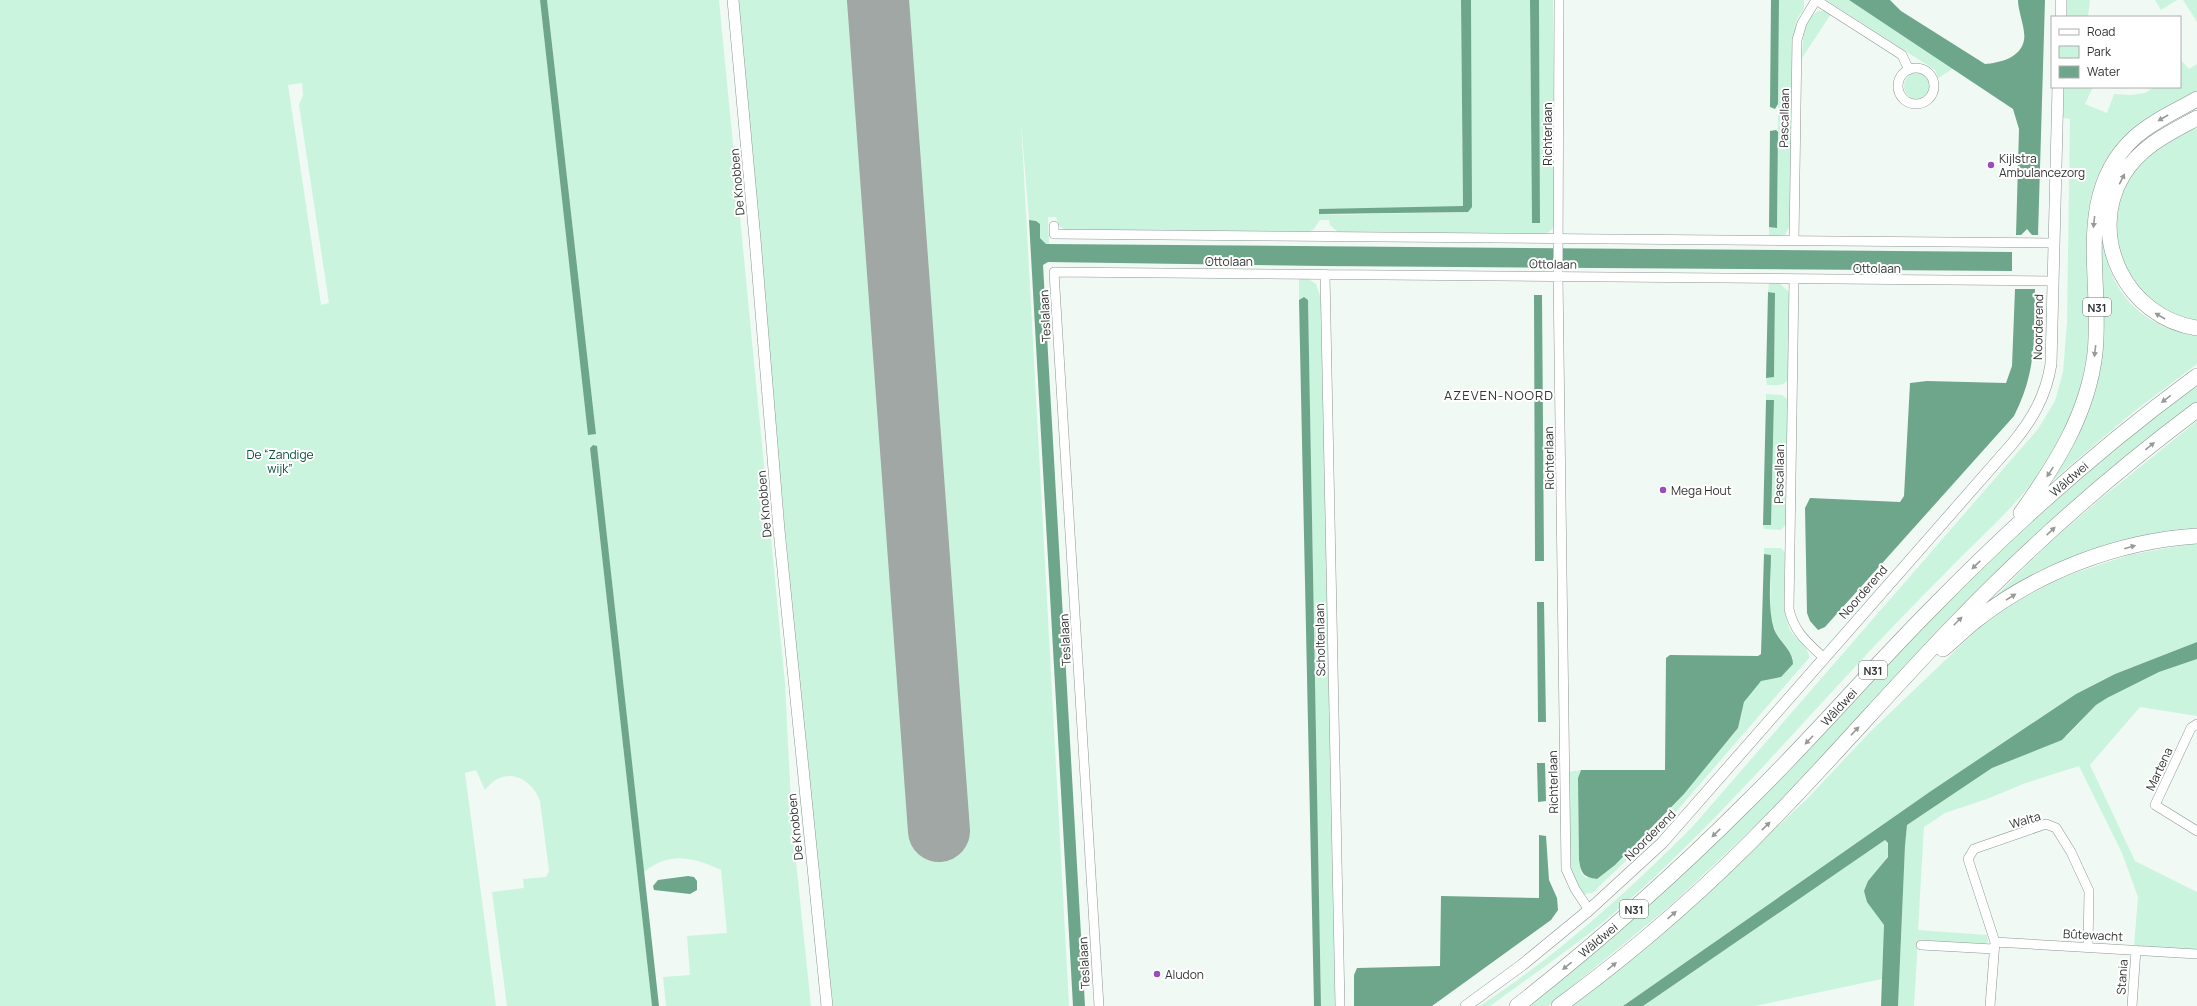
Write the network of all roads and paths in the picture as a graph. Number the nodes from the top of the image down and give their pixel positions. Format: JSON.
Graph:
{"nodes":[{"id":1,"x":732,"y":0,"type":"edge"},
{"id":2,"x":1559,"y":0,"type":"edge"},
{"id":3,"x":1816,"y":0,"type":"edge"},
{"id":4,"x":2061,"y":0,"type":"edge"},
{"id":5,"x":2061,"y":16,"type":"edge"},
{"id":6,"x":1909,"y":70,"type":"junction"},
{"id":7,"x":2058,"y":88,"type":"edge"},
{"id":8,"x":2197,"y":99,"type":"edge"},
{"id":9,"x":2197,"y":118,"type":"edge"},
{"id":10,"x":1054,"y":226,"type":"dead end"},
{"id":11,"x":1324,"y":227,"type":"dead end"},
{"id":12,"x":1324,"y":236,"type":"junction"},
{"id":13,"x":1794,"y":240,"type":"junction"},
{"id":14,"x":1558,"y":241,"type":"junction"},
{"id":15,"x":2053,"y":243,"type":"junction"},
{"id":16,"x":1054,"y":272,"type":"joint"},
{"id":17,"x":1325,"y":274,"type":"junction"},
{"id":18,"x":1558,"y":274,"type":"junction"},
{"id":19,"x":1794,"y":279,"type":"junction"},
{"id":20,"x":2052,"y":281,"type":"junction"},
{"id":21,"x":2197,"y":328,"type":"edge"},
{"id":22,"x":2197,"y":376,"type":"edge"},
{"id":23,"x":2197,"y":410,"type":"edge"},
{"id":24,"x":2197,"y":536,"type":"edge"},
{"id":25,"x":2004,"y":537,"type":"junction"},
{"id":26,"x":1823,"y":657,"type":"junction"},
{"id":27,"x":1893,"y":690,"type":"junction"},
{"id":28,"x":2197,"y":724,"type":"edge"},
{"id":29,"x":2197,"y":831,"type":"edge"},
{"id":30,"x":1589,"y":910,"type":"junction"},
{"id":31,"x":1921,"y":945,"type":"dead end"},
{"id":32,"x":1994,"y":945,"type":"junction"},
{"id":33,"x":2088,"y":947,"type":"junction"},
{"id":34,"x":2136,"y":950,"type":"junction"},
{"id":35,"x":2197,"y":954,"type":"edge"},
{"id":36,"x":827,"y":1006,"type":"edge"},
{"id":37,"x":1099,"y":1006,"type":"edge"},
{"id":38,"x":1340,"y":1006,"type":"edge"},
{"id":39,"x":1466,"y":1006,"type":"edge"},
{"id":40,"x":1517,"y":1006,"type":"edge"},
{"id":41,"x":1559,"y":1006,"type":"edge"},
{"id":42,"x":1990,"y":1006,"type":"edge"},
{"id":43,"x":2132,"y":1006,"type":"edge"}],
"edges":[{"from":1,"to":36,"type":"street","name":"De Knobben"},
{"from":2,"to":14,"type":"street","name":"Richterlaan"},
{"from":3,"to":6,"type":"street"},
{"from":3,"to":13,"type":"street","name":"Pascallaan"},
{"from":4,"to":5,"type":"street"},
{"from":6,"to":6,"type":"street"},
{"from":7,"to":15,"type":"street","name":"Noorderend"},
{"from":8,"to":25,"type":"highway","number":"N31","one_way":true},
{"from":21,"to":9,"type":"highway","one_way":true},
{"from":10,"to":12,"type":"street","name":"Ottolaan"},
{"from":11,"to":12,"type":"street"},
{"from":12,"to":14,"type":"street","name":"Ottolaan"},
{"from":13,"to":14,"type":"street","name":"Ottolaan"},
{"from":13,"to":15,"type":"street","name":"Ottolaan"},
{"from":14,"to":18,"type":"street","name":"Richterlaan"},
{"from":15,"to":20,"type":"street","name":"Noorderend"},
{"from":16,"to":17,"type":"street","name":"Ottolaan"},
{"from":16,"to":37,"type":"street","name":"Teslalaan"},
{"from":17,"to":18,"type":"street","name":"Ottolaan"},
{"from":17,"to":38,"type":"street","name":"Scholtenlaan"},
{"from":18,"to":19,"type":"street","name":"Ottolaan"},
{"from":18,"to":30,"type":"street","name":"Richterlaan"},
{"from":19,"to":20,"type":"street","name":"Ottolaan"},
{"from":19,"to":26,"type":"street","name":"Pascallaan"},
{"from":20,"to":26,"type":"street","name":"Noorderend"},
{"from":22,"to":25,"type":"highway","name":"Wâldwei","number":"N31","one_way":true},
{"from":27,"to":23,"type":"highway","number":"N31","one_way":true},
{"from":27,"to":24,"type":"highway","number":"N31","one_way":true},
{"from":25,"to":40,"type":"highway","name":"Wâldwei","number":"N31","one_way":true},
{"from":26,"to":30,"type":"street","name":"Noorderend"},
{"from":41,"to":27,"type":"highway","number":"N31","one_way":true},
{"from":28,"to":29,"type":"street","name":"Martena"},
{"from":30,"to":39,"type":"street","name":"Noorderend"},
{"from":31,"to":32,"type":"street","name":"Bûtewacht"},
{"from":32,"to":33,"type":"street","name":"Bûtewacht"},
{"from":32,"to":33,"type":"street","name":"Walta"},
{"from":32,"to":42,"type":"street"},
{"from":33,"to":34,"type":"street","name":"Bûtewacht"},
{"from":34,"to":35,"type":"street","name":"Bûtewacht"},
{"from":34,"to":43,"type":"street","name":"Stania"}]}
